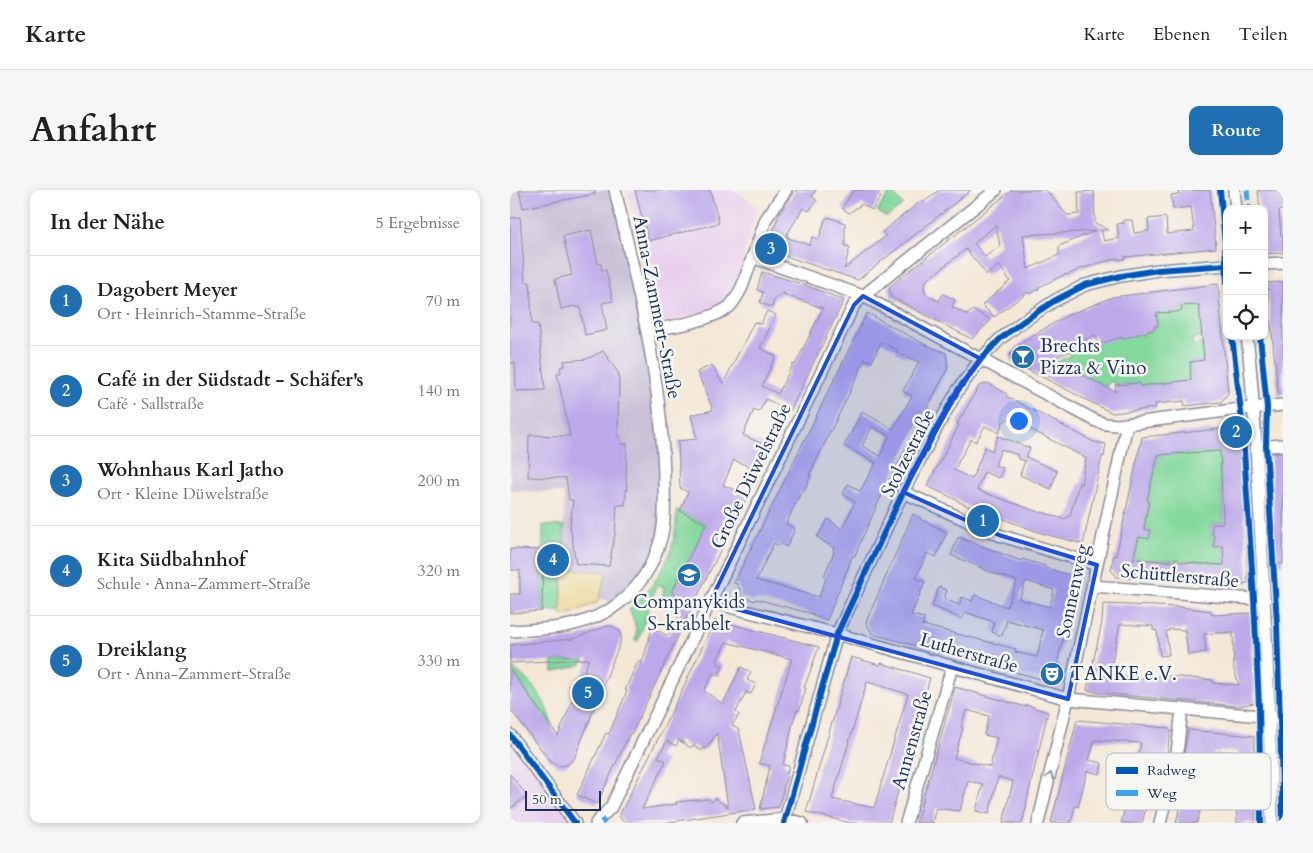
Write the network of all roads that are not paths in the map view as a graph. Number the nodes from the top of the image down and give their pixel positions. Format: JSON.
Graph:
{"nodes":[{"id":1,"x":615,"y":190,"type":"edge"},
{"id":2,"x":786,"y":190,"type":"edge"},
{"id":3,"x":996,"y":190,"type":"edge"},
{"id":4,"x":1234,"y":190,"type":"edge"},
{"id":5,"x":1236,"y":205,"type":"edge"},
{"id":6,"x":752,"y":256,"type":"junction"},
{"id":7,"x":1283,"y":263,"type":"edge"},
{"id":8,"x":1268,"y":264,"type":"edge"},
{"id":9,"x":1223,"y":265,"type":"edge"},
{"id":10,"x":863,"y":296,"type":"junction"},
{"id":11,"x":647,"y":331,"type":"junction"},
{"id":12,"x":1247,"y":340,"type":"edge"},
{"id":13,"x":981,"y":359,"type":"junction"},
{"id":14,"x":1283,"y":405,"type":"edge"},
{"id":15,"x":1254,"y":408,"type":"junction"},
{"id":16,"x":1127,"y":424,"type":"junction"},
{"id":17,"x":1283,"y":445,"type":"edge"},
{"id":18,"x":1256,"y":447,"type":"junction"},
{"id":19,"x":903,"y":492,"type":"junction"},
{"id":20,"x":1097,"y":565,"type":"junction"},
{"id":21,"x":1093,"y":586,"type":"junction"},
{"id":22,"x":1265,"y":600,"type":"junction"},
{"id":23,"x":710,"y":602,"type":"junction"},
{"id":24,"x":510,"y":631,"type":"edge"},
{"id":25,"x":837,"y":634,"type":"junction"},
{"id":26,"x":952,"y":667,"type":"junction"},
{"id":27,"x":1068,"y":699,"type":"junction"},
{"id":28,"x":1182,"y":709,"type":"junction"},
{"id":29,"x":1270,"y":717,"type":"junction"},
{"id":30,"x":1283,"y":718,"type":"edge"},
{"id":31,"x":510,"y":735,"type":"edge"},
{"id":32,"x":1177,"y":753,"type":"edge"},
{"id":33,"x":1271,"y":753,"type":"edge"},
{"id":34,"x":1271,"y":770,"type":"edge"},
{"id":35,"x":1163,"y":810,"type":"edge"},
{"id":36,"x":784,"y":821,"type":"edge"},
{"id":37,"x":601,"y":822,"type":"edge"},
{"id":38,"x":575,"y":823,"type":"edge"},
{"id":39,"x":742,"y":823,"type":"edge"},
{"id":40,"x":802,"y":823,"type":"edge"},
{"id":41,"x":906,"y":823,"type":"edge"},
{"id":42,"x":1038,"y":823,"type":"edge"},
{"id":43,"x":1160,"y":823,"type":"edge"},
{"id":44,"x":1272,"y":823,"type":"edge"}],
"edges":[{"from":1,"to":11,"type":"street","name":"Anna-Zammert-Straße"},
{"from":2,"to":6,"type":"street"},
{"from":3,"to":10,"type":"street","name":"Große Düwelstraße"},
{"from":4,"to":5,"type":"street"},
{"from":6,"to":10,"type":"street"},
{"from":6,"to":11,"type":"street"},
{"from":7,"to":8,"type":"street"},
{"from":9,"to":13,"type":"street","name":"Stolzestraße"},
{"from":10,"to":13,"type":"street"},
{"from":10,"to":23,"type":"street","name":"Große Düwelstraße"},
{"from":11,"to":24,"type":"street","name":"Anna-Zammert-Straße"},
{"from":12,"to":15,"type":"street"},
{"from":13,"to":16,"type":"street"},
{"from":13,"to":19,"type":"street","name":"Stolzestraße"},
{"from":14,"to":15,"type":"street"},
{"from":15,"to":16,"type":"street"},
{"from":15,"to":18,"type":"street"},
{"from":16,"to":20,"type":"street","name":"Sonnenweg"},
{"from":17,"to":18,"type":"street"},
{"from":18,"to":22,"type":"street"},
{"from":19,"to":20,"type":"street"},
{"from":19,"to":25,"type":"street","name":"Stolzestraße"},
{"from":20,"to":21,"type":"street","name":"Sonnenweg"},
{"from":21,"to":22,"type":"street","name":"Schüttlerstraße"},
{"from":21,"to":27,"type":"street","name":"Sonnenweg"},
{"from":22,"to":29,"type":"street"},
{"from":23,"to":25,"type":"street","name":"Lutherstraße"},
{"from":23,"to":37,"type":"street","name":"Große Düwelstraße"},
{"from":25,"to":26,"type":"street","name":"Lutherstraße"},
{"from":25,"to":36,"type":"street","name":"Stolzestraße"},
{"from":26,"to":27,"type":"street","name":"Lutherstraße"},
{"from":26,"to":41,"type":"street","name":"Annenstraße"},
{"from":27,"to":28,"type":"street","name":"Lutherstraße"},
{"from":42,"to":27,"type":"street","name":"Sonnenweg","one_way":true},
{"from":28,"to":29,"type":"street","name":"Lutherstraße"},
{"from":28,"to":32,"type":"street"},
{"from":29,"to":30,"type":"street","name":"Lutherstraße"},
{"from":29,"to":33,"type":"street"},
{"from":31,"to":38,"type":"street"},
{"from":34,"to":44,"type":"street"},
{"from":35,"to":43,"type":"street"},
{"from":36,"to":39,"type":"street"},
{"from":36,"to":40,"type":"street"}]}
